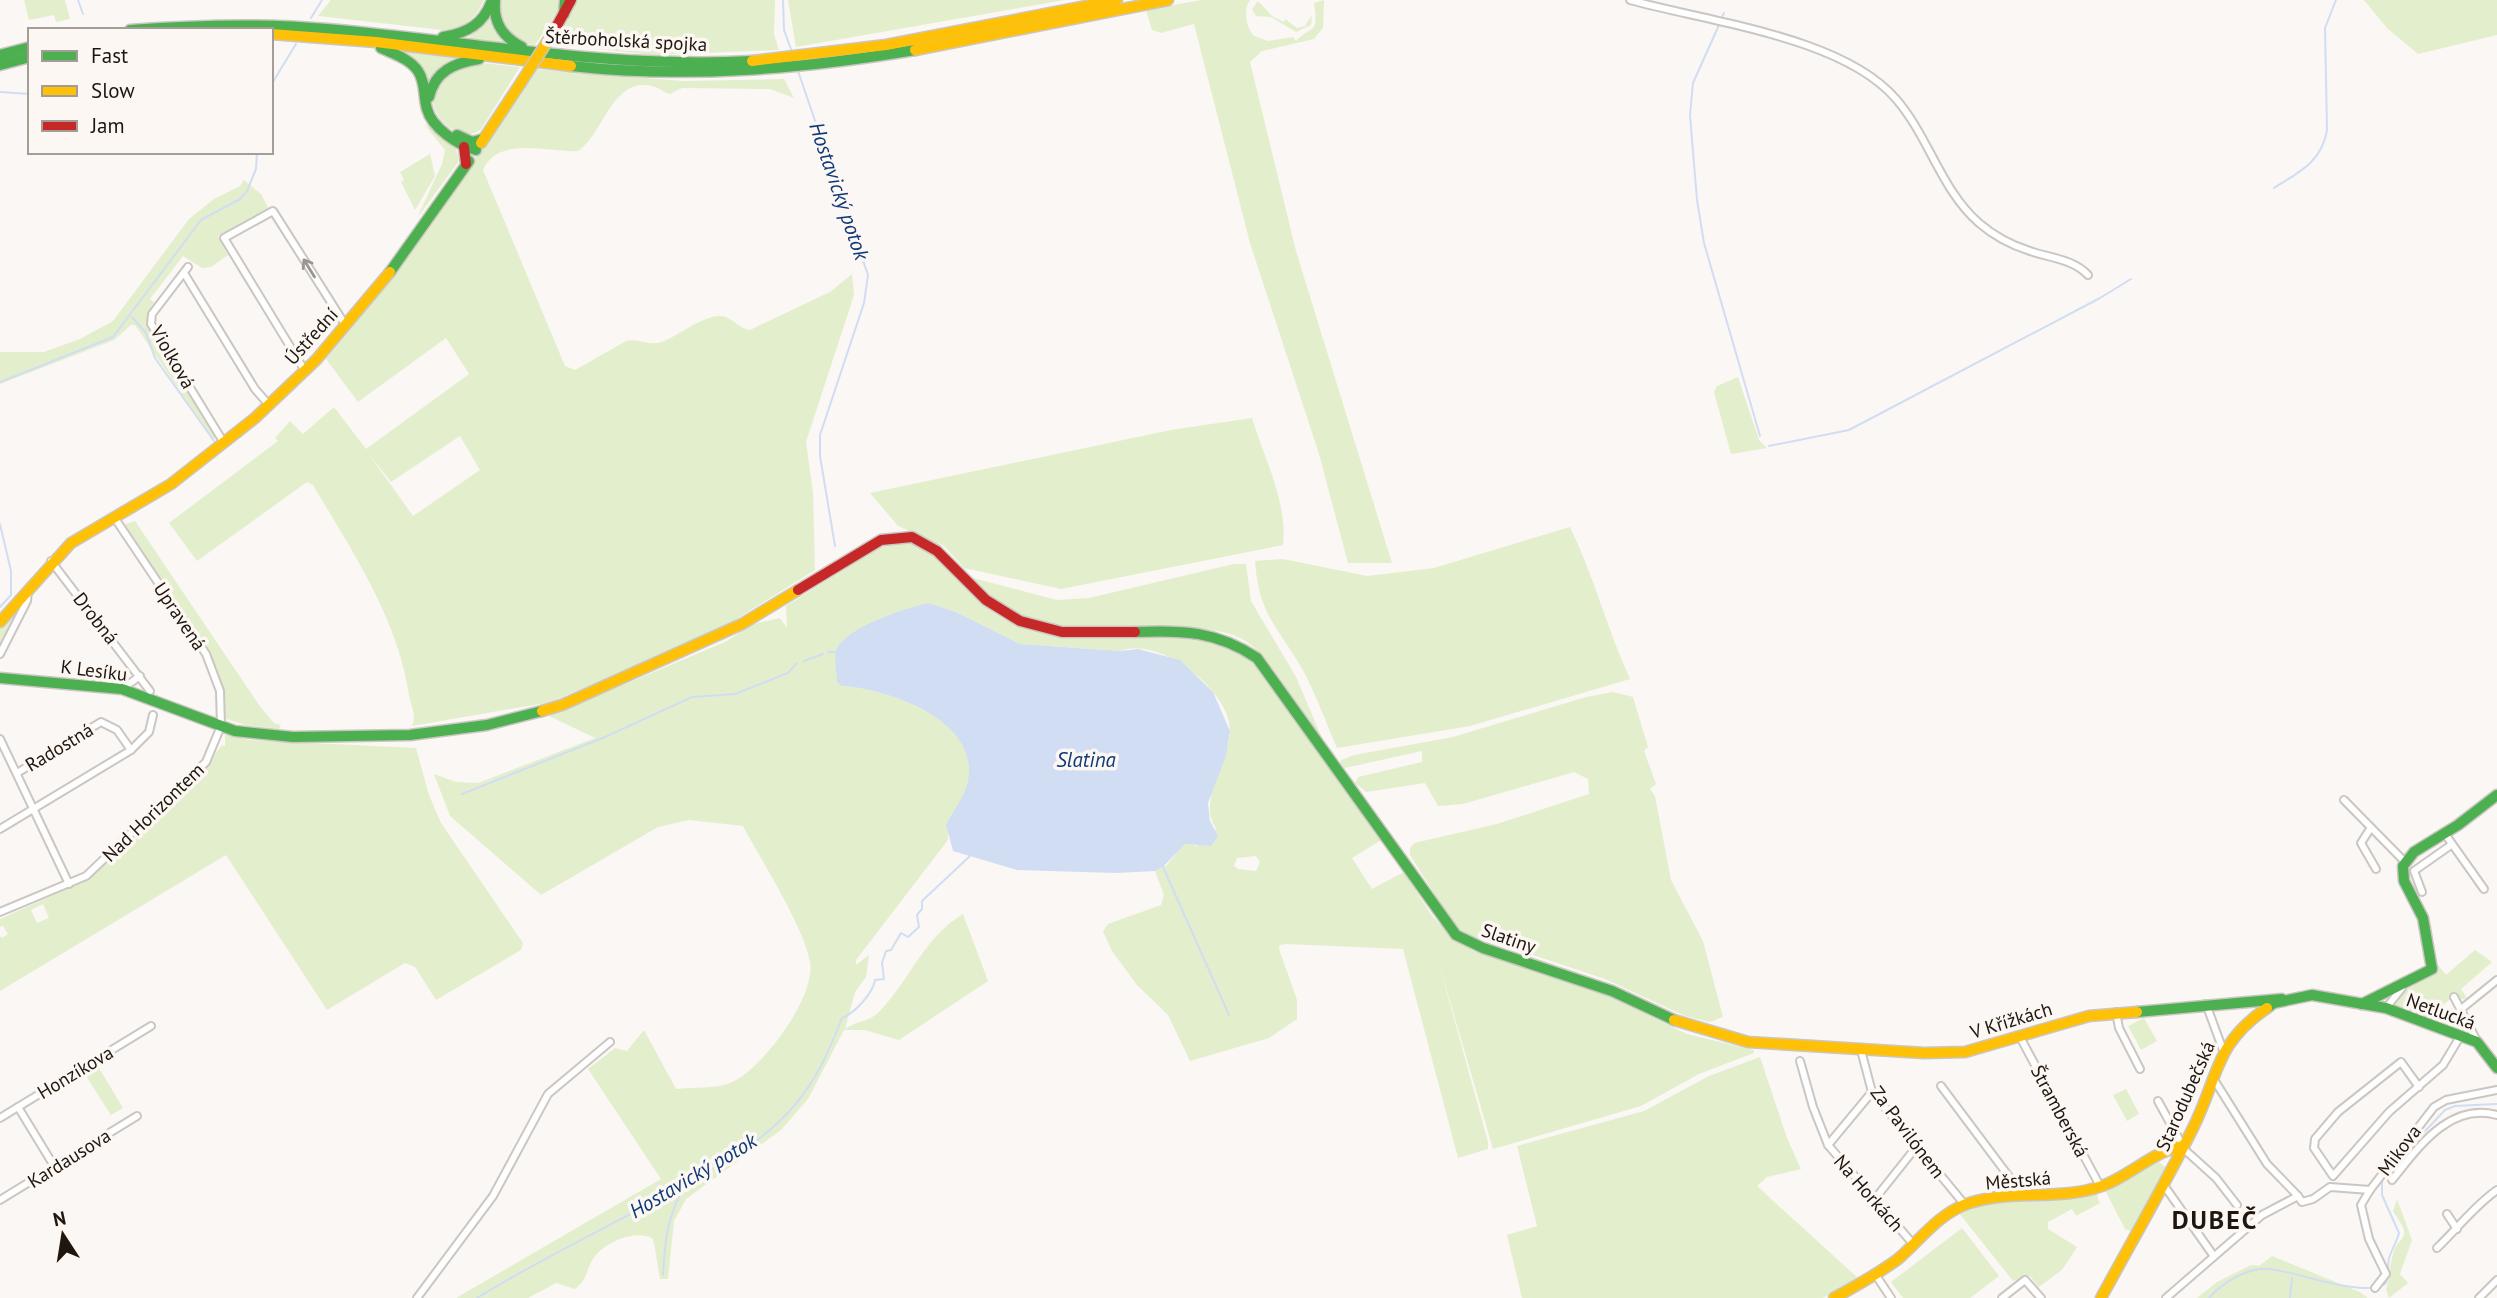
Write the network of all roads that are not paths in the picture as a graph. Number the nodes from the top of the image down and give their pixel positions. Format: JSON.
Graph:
{"nodes":[{"id":1,"x":494,"y":0,"type":"edge"},
{"id":2,"x":565,"y":0,"type":"edge"},
{"id":3,"x":572,"y":0,"type":"edge"},
{"id":4,"x":1117,"y":0,"type":"edge"},
{"id":5,"x":1168,"y":0,"type":"edge"},
{"id":6,"x":1630,"y":0,"type":"edge"},
{"id":7,"x":564,"y":14,"type":"junction"},
{"id":8,"x":172,"y":28,"type":"edge"},
{"id":9,"x":273,"y":34,"type":"edge"},
{"id":10,"x":418,"y":38,"type":"junction"},
{"id":11,"x":358,"y":40,"type":"junction"},
{"id":12,"x":28,"y":48,"type":"edge"},
{"id":13,"x":549,"y":54,"type":"junction"},
{"id":14,"x":0,"y":55,"type":"edge"},
{"id":15,"x":28,"y":58,"type":"edge"},
{"id":16,"x":501,"y":58,"type":"junction"},
{"id":17,"x":802,"y":62,"type":"junction"},
{"id":18,"x":786,"y":63,"type":"junction"},
{"id":19,"x":0,"y":65,"type":"edge"},
{"id":20,"x":469,"y":146,"type":"junction"},
{"id":21,"x":2088,"y":275,"type":"dead end"},
{"id":22,"x":346,"y":326,"type":"junction"},
{"id":23,"x":305,"y":371,"type":"junction"},
{"id":24,"x":270,"y":405,"type":"junction"},
{"id":25,"x":224,"y":443,"type":"junction"},
{"id":26,"x":114,"y":517,"type":"junction"},
{"id":27,"x":51,"y":561,"type":"junction"},
{"id":28,"x":28,"y":590,"type":"junction"},
{"id":29,"x":0,"y":622,"type":"edge"},
{"id":30,"x":0,"y":654,"type":"edge"},
{"id":31,"x":140,"y":676,"type":"junction"},
{"id":32,"x":0,"y":678,"type":"edge"},
{"id":33,"x":122,"y":690,"type":"junction"},
{"id":34,"x":150,"y":691,"type":"dead end"},
{"id":35,"x":153,"y":715,"type":"dead end"},
{"id":36,"x":221,"y":726,"type":"junction"},
{"id":37,"x":0,"y":739,"type":"edge"},
{"id":38,"x":131,"y":750,"type":"junction"},
{"id":39,"x":4,"y":756,"type":"edge"},
{"id":40,"x":1334,"y":765,"type":"joint"},
{"id":41,"x":17,"y":773,"type":"junction"},
{"id":42,"x":2497,"y":795,"type":"edge"},
{"id":43,"x":2344,"y":800,"type":"dead end"},
{"id":44,"x":34,"y":811,"type":"junction"},
{"id":45,"x":0,"y":829,"type":"edge"},
{"id":46,"x":2370,"y":829,"type":"junction"},
{"id":47,"x":2445,"y":834,"type":"junction"},
{"id":48,"x":2451,"y":845,"type":"junction"},
{"id":49,"x":2405,"y":862,"type":"junction"},
{"id":50,"x":2376,"y":869,"type":"dead end"},
{"id":51,"x":69,"y":884,"type":"junction"},
{"id":52,"x":2484,"y":889,"type":"dead end"},
{"id":53,"x":2422,"y":892,"type":"dead end"},
{"id":54,"x":0,"y":912,"type":"edge"},
{"id":55,"x":2497,"y":980,"type":"edge"},
{"id":56,"x":2405,"y":984,"type":"junction"},
{"id":57,"x":2454,"y":997,"type":"dead end"},
{"id":58,"x":2283,"y":999,"type":"junction"},
{"id":59,"x":2206,"y":1004,"type":"junction"},
{"id":60,"x":2362,"y":1004,"type":"junction"},
{"id":61,"x":2386,"y":1008,"type":"junction"},
{"id":62,"x":2460,"y":1010,"type":"junction"},
{"id":63,"x":2116,"y":1012,"type":"junction"},
{"id":64,"x":151,"y":1026,"type":"dead end"},
{"id":65,"x":2461,"y":1035,"type":"junction"},
{"id":66,"x":2020,"y":1037,"type":"junction"},
{"id":67,"x":610,"y":1042,"type":"dead end"},
{"id":68,"x":1748,"y":1042,"type":"joint"},
{"id":69,"x":2477,"y":1042,"type":"junction"},
{"id":70,"x":2223,"y":1050,"type":"junction"},
{"id":71,"x":1862,"y":1054,"type":"dead end"},
{"id":72,"x":1800,"y":1061,"type":"dead end"},
{"id":73,"x":2497,"y":1068,"type":"edge"},
{"id":74,"x":2140,"y":1069,"type":"dead end"},
{"id":75,"x":2213,"y":1078,"type":"junction"},
{"id":76,"x":1941,"y":1086,"type":"dead end"},
{"id":77,"x":2419,"y":1087,"type":"junction"},
{"id":78,"x":2497,"y":1090,"type":"edge"},
{"id":79,"x":1872,"y":1092,"type":"junction"},
{"id":80,"x":2158,"y":1101,"type":"dead end"},
{"id":81,"x":18,"y":1107,"type":"junction"},
{"id":82,"x":2497,"y":1115,"type":"edge"},
{"id":83,"x":137,"y":1116,"type":"dead end"},
{"id":84,"x":0,"y":1118,"type":"edge"},
{"id":85,"x":1828,"y":1145,"type":"junction"},
{"id":86,"x":1917,"y":1146,"type":"junction"},
{"id":87,"x":2183,"y":1146,"type":"junction"},
{"id":88,"x":54,"y":1166,"type":"junction"},
{"id":89,"x":2392,"y":1180,"type":"dead end"},
{"id":90,"x":2163,"y":1184,"type":"junction"},
{"id":91,"x":2100,"y":1186,"type":"junction"},
{"id":92,"x":2370,"y":1190,"type":"junction"},
{"id":93,"x":2497,"y":1190,"type":"edge"},
{"id":94,"x":2022,"y":1194,"type":"junction"},
{"id":95,"x":2300,"y":1199,"type":"junction"},
{"id":96,"x":0,"y":1200,"type":"edge"},
{"id":97,"x":1874,"y":1200,"type":"junction"},
{"id":98,"x":1965,"y":1205,"type":"junction"},
{"id":99,"x":2237,"y":1205,"type":"dead end"},
{"id":100,"x":2447,"y":1214,"type":"dead end"},
{"id":101,"x":2457,"y":1229,"type":"junction"},
{"id":102,"x":1913,"y":1244,"type":"junction"},
{"id":103,"x":2437,"y":1248,"type":"dead end"},
{"id":104,"x":2213,"y":1255,"type":"junction"},
{"id":105,"x":1875,"y":1274,"type":"junction"},
{"id":106,"x":2497,"y":1280,"type":"edge"},
{"id":107,"x":2375,"y":1287,"type":"dead end"},
{"id":108,"x":417,"y":1298,"type":"edge"},
{"id":109,"x":1834,"y":1298,"type":"edge"},
{"id":110,"x":1891,"y":1298,"type":"edge"},
{"id":111,"x":2002,"y":1298,"type":"edge"},
{"id":112,"x":2041,"y":1298,"type":"edge"},
{"id":113,"x":2101,"y":1298,"type":"edge"},
{"id":114,"x":2166,"y":1298,"type":"edge"},
{"id":115,"x":2479,"y":1298,"type":"edge"}],
"edges":[{"from":1,"to":10,"type":"main road"},
{"from":1,"to":13,"type":"main road"},
{"from":2,"to":7,"type":"main road"},
{"from":3,"to":7,"type":"main road"},
{"from":4,"to":17,"type":"main road","name":"Štěrboholská spojka"},
{"from":5,"to":17,"type":"main road","name":"Štěrboholská spojka"},
{"from":6,"to":21,"type":"street"},
{"from":7,"to":20,"type":"main road","bridge":true},
{"from":8,"to":10,"type":"main road","name":"Štěrboholská spojka"},
{"from":9,"to":11,"type":"main road","name":"Štěrboholská spojka"},
{"from":10,"to":13,"type":"main road","name":"Štěrboholská spojka"},
{"from":11,"to":16,"type":"main road","name":"Štěrboholská spojka"},
{"from":11,"to":20,"type":"main road"},
{"from":12,"to":14,"type":"main road"},
{"from":13,"to":18,"type":"main road","name":"Štěrboholská spojka"},
{"from":15,"to":19,"type":"main road"},
{"from":16,"to":18,"type":"main road","name":"Štěrboholská spojka"},
{"from":16,"to":20,"type":"main road"},
{"from":17,"to":18,"type":"main road","name":"Štěrboholská spojka"},
{"from":20,"to":22,"type":"main road","name":"Ústřední"},
{"from":22,"to":23,"type":"main road","name":"Ústřední"},
{"from":22,"to":23,"type":"street","one_way":true},
{"from":23,"to":24,"type":"main road","name":"Ústřední"},
{"from":24,"to":25,"type":"main road","name":"Ústřední"},
{"from":24,"to":25,"type":"street","name":"Violková"},
{"from":25,"to":26,"type":"main road","name":"Ústřední"},
{"from":26,"to":27,"type":"main road","name":"Ústřední"},
{"from":26,"to":36,"type":"street","name":"Upravená"},
{"from":27,"to":28,"type":"main road","name":"Ústřední"},
{"from":27,"to":31,"type":"street","name":"Drobná"},
{"from":28,"to":29,"type":"main road","name":"Ústřední"},
{"from":28,"to":30,"type":"street"},
{"from":31,"to":33,"type":"street"},
{"from":31,"to":34,"type":"street","name":"Drobná"},
{"from":32,"to":33,"type":"main road","name":"K Lesíku"},
{"from":33,"to":36,"type":"main road","name":"K Lesíku"},
{"from":35,"to":38,"type":"street"},
{"from":36,"to":40,"type":"main road","name":"K Lesíku"},
{"from":36,"to":51,"type":"street","name":"Nad Horizontem"},
{"from":37,"to":39,"type":"street"},
{"from":38,"to":41,"type":"street","name":"Radostná"},
{"from":38,"to":44,"type":"street"},
{"from":39,"to":41,"type":"street"},
{"from":40,"to":68,"type":"main road","name":"Slatiny"},
{"from":41,"to":44,"type":"street"},
{"from":42,"to":47,"type":"main road"},
{"from":43,"to":46,"type":"street"},
{"from":44,"to":45,"type":"street"},
{"from":44,"to":51,"type":"street"},
{"from":46,"to":49,"type":"street"},
{"from":46,"to":50,"type":"street"},
{"from":47,"to":48,"type":"street"},
{"from":47,"to":49,"type":"main road"},
{"from":48,"to":52,"type":"street"},
{"from":48,"to":53,"type":"street"},
{"from":49,"to":56,"type":"main road"},
{"from":51,"to":54,"type":"street","name":"Nad Horizontem"},
{"from":55,"to":62,"type":"street"},
{"from":56,"to":60,"type":"main road"},
{"from":56,"to":61,"type":"street"},
{"from":57,"to":62,"type":"street"},
{"from":58,"to":59,"type":"main road","name":"V Křížkách"},
{"from":58,"to":60,"type":"main road","name":"Starodubečská"},
{"from":58,"to":70,"type":"main road","name":"Starodubečská"},
{"from":59,"to":63,"type":"main road","name":"V Křížkách"},
{"from":59,"to":70,"type":"street"},
{"from":60,"to":61,"type":"main road","name":"Netlucká"},
{"from":61,"to":65,"type":"main road","name":"Netlucká"},
{"from":62,"to":69,"type":"street"},
{"from":63,"to":66,"type":"main road","name":"V Křížkách"},
{"from":63,"to":74,"type":"street"},
{"from":64,"to":81,"type":"street","name":"Honzíkova"},
{"from":65,"to":69,"type":"main road","name":"Netlucká"},
{"from":65,"to":77,"type":"street"},
{"from":66,"to":68,"type":"main road","name":"V Křížkách"},
{"from":66,"to":91,"type":"street","name":"Štramberská"},
{"from":67,"to":108,"type":"street"},
{"from":69,"to":73,"type":"main road","name":"Netlucká"},
{"from":70,"to":75,"type":"main road","name":"Starodubečská"},
{"from":71,"to":79,"type":"street","name":"Za Pavilónem"},
{"from":72,"to":85,"type":"street","name":"Na Horkách"},
{"from":75,"to":87,"type":"main road","name":"Starodubečská"},
{"from":75,"to":95,"type":"street"},
{"from":76,"to":94,"type":"street"},
{"from":77,"to":77,"type":"street"},
{"from":78,"to":92,"type":"street","name":"Mikova"},
{"from":79,"to":85,"type":"street"},
{"from":79,"to":86,"type":"street","name":"Za Pavilónem"},
{"from":80,"to":87,"type":"street"},
{"from":81,"to":84,"type":"street","name":"Honzíkova"},
{"from":81,"to":88,"type":"street"},
{"from":82,"to":89,"type":"street","name":"Mikova"},
{"from":83,"to":88,"type":"street","name":"Kardausova"},
{"from":85,"to":97,"type":"street","name":"Na Horkách"},
{"from":86,"to":97,"type":"street"},
{"from":86,"to":98,"type":"street","name":"Za Pavilónem"},
{"from":87,"to":90,"type":"main road","name":"Starodubečská"},
{"from":87,"to":91,"type":"main road","name":"Městská"},
{"from":87,"to":99,"type":"street"},
{"from":88,"to":96,"type":"street","name":"Kardausova"},
{"from":90,"to":104,"type":"street"},
{"from":90,"to":113,"type":"main road","name":"Starodubečská"},
{"from":91,"to":94,"type":"main road","name":"Městská"},
{"from":92,"to":95,"type":"street","name":"Mikova"},
{"from":92,"to":107,"type":"street"},
{"from":93,"to":101,"type":"street"},
{"from":94,"to":98,"type":"main road","name":"Městská"},
{"from":95,"to":104,"type":"street","name":"Mikova"},
{"from":97,"to":102,"type":"street","name":"Na Horkách"},
{"from":98,"to":102,"type":"main road","name":"Městská"},
{"from":100,"to":101,"type":"street"},
{"from":101,"to":103,"type":"street"},
{"from":102,"to":105,"type":"main road","name":"Městská"},
{"from":104,"to":114,"type":"street","name":"Mikova"},
{"from":105,"to":109,"type":"main road","name":"Městská"},
{"from":105,"to":110,"type":"street"},
{"from":106,"to":115,"type":"street"},
{"from":111,"to":112,"type":"street"}]}
